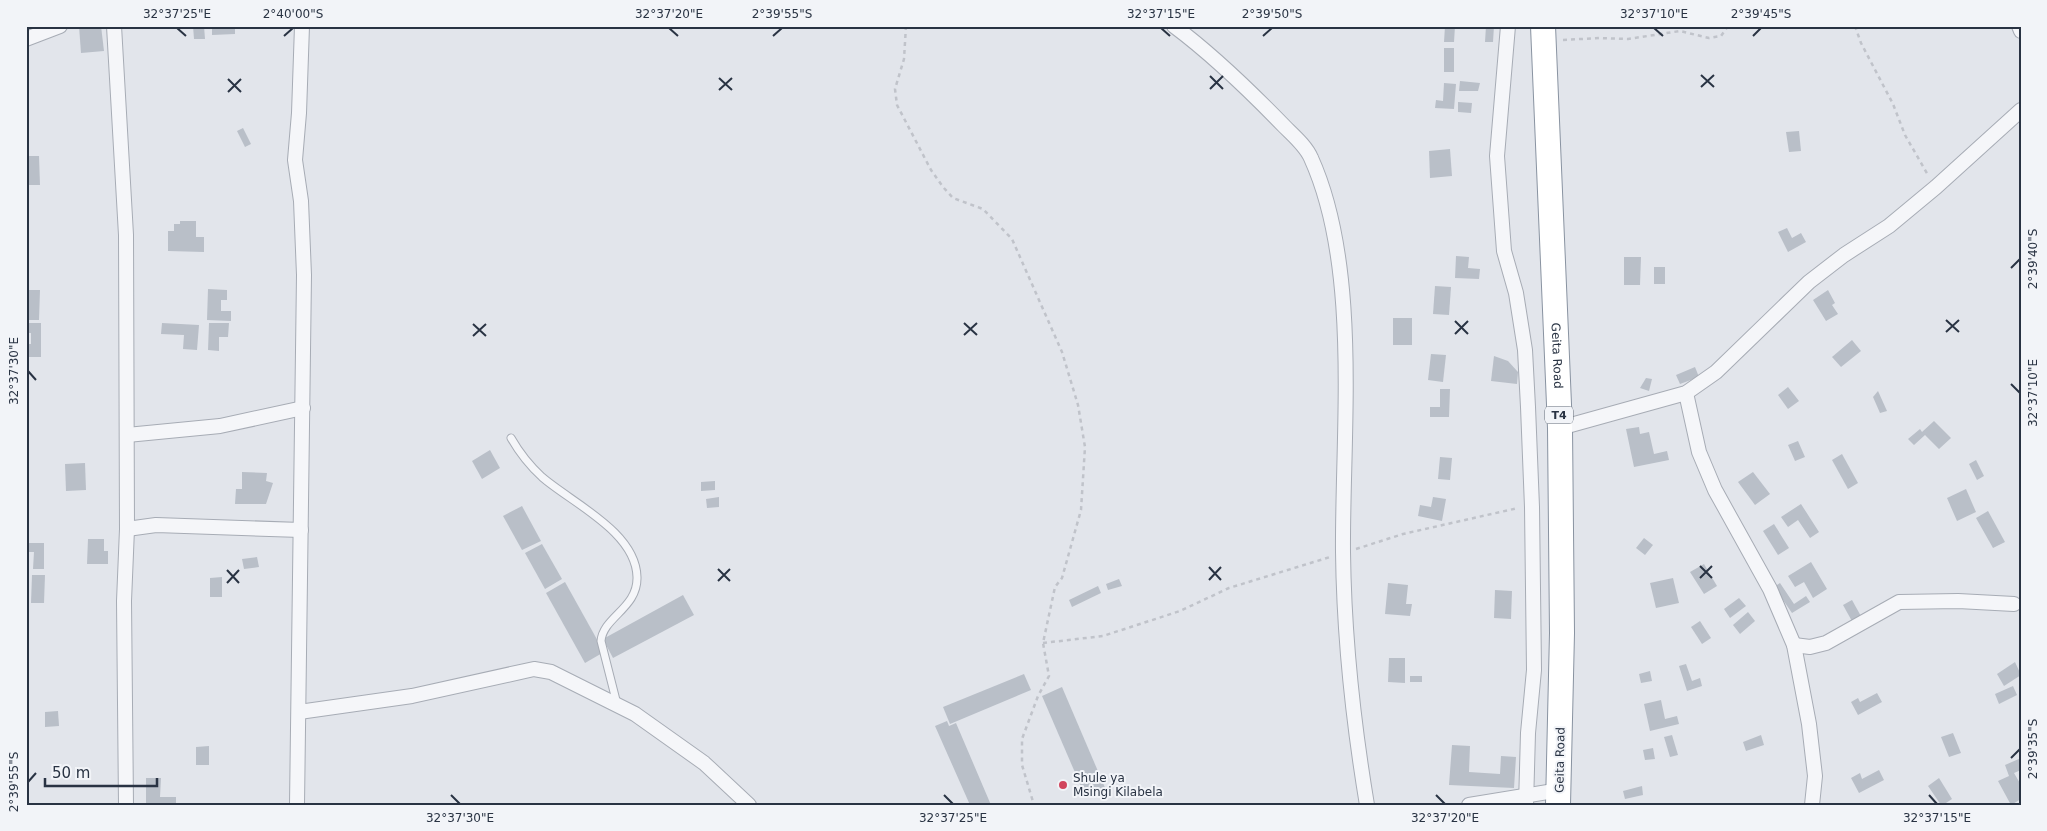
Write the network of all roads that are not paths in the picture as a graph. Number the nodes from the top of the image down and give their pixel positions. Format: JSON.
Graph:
{"nodes":[{"id":1,"x":60,"y":26,"type":"edge"},
{"id":2,"x":114,"y":26,"type":"edge"},
{"id":3,"x":302,"y":26,"type":"edge"},
{"id":4,"x":1174,"y":26,"type":"edge"},
{"id":5,"x":1508,"y":26,"type":"edge"},
{"id":6,"x":2019,"y":26,"type":"edge"},
{"id":7,"x":2021,"y":31,"type":"edge"},
{"id":8,"x":1544,"y":34,"type":"edge"},
{"id":9,"x":26,"y":39,"type":"edge"},
{"id":10,"x":2021,"y":110,"type":"edge"},
{"id":11,"x":1686,"y":393,"type":"junction"},
{"id":12,"x":303,"y":408,"type":"junction"},
{"id":13,"x":1560,"y":428,"type":"junction"},
{"id":14,"x":127,"y":436,"type":"junction"},
{"id":15,"x":511,"y":438,"type":"dead end"},
{"id":16,"x":127,"y":529,"type":"junction"},
{"id":17,"x":301,"y":530,"type":"junction"},
{"id":18,"x":2014,"y":604,"type":"dead end"},
{"id":19,"x":1794,"y":645,"type":"junction"},
{"id":20,"x":618,"y":705,"type":"junction"},
{"id":21,"x":299,"y":712,"type":"junction"},
{"id":22,"x":1559,"y":797,"type":"edge"},
{"id":23,"x":1527,"y":799,"type":"edge"},
{"id":24,"x":126,"y":805,"type":"edge"},
{"id":25,"x":297,"y":805,"type":"edge"},
{"id":26,"x":749,"y":805,"type":"edge"},
{"id":27,"x":1367,"y":805,"type":"edge"},
{"id":28,"x":1469,"y":805,"type":"edge"},
{"id":29,"x":1812,"y":805,"type":"edge"}],
"edges":[{"from":1,"to":9,"type":"street"},
{"from":2,"to":14,"type":"street"},
{"from":3,"to":12,"type":"street"},
{"from":4,"to":27,"type":"street"},
{"from":5,"to":23,"type":"street"},
{"from":6,"to":7,"type":"street"},
{"from":8,"to":13,"type":"highway","name":"Geita Road","number":"T4"},
{"from":10,"to":11,"type":"street"},
{"from":11,"to":13,"type":"street"},
{"from":11,"to":19,"type":"street"},
{"from":12,"to":14,"type":"street"},
{"from":12,"to":17,"type":"street"},
{"from":13,"to":22,"type":"highway","name":"Geita Road","number":"T4"},
{"from":14,"to":16,"type":"street"},
{"from":15,"to":20,"type":"lane"},
{"from":16,"to":17,"type":"street"},
{"from":16,"to":24,"type":"street"},
{"from":17,"to":21,"type":"street"},
{"from":18,"to":19,"type":"street"},
{"from":19,"to":29,"type":"street"},
{"from":20,"to":21,"type":"street"},
{"from":20,"to":26,"type":"street"},
{"from":21,"to":25,"type":"street"},
{"from":22,"to":23,"type":"street"},
{"from":23,"to":28,"type":"street"}]}
